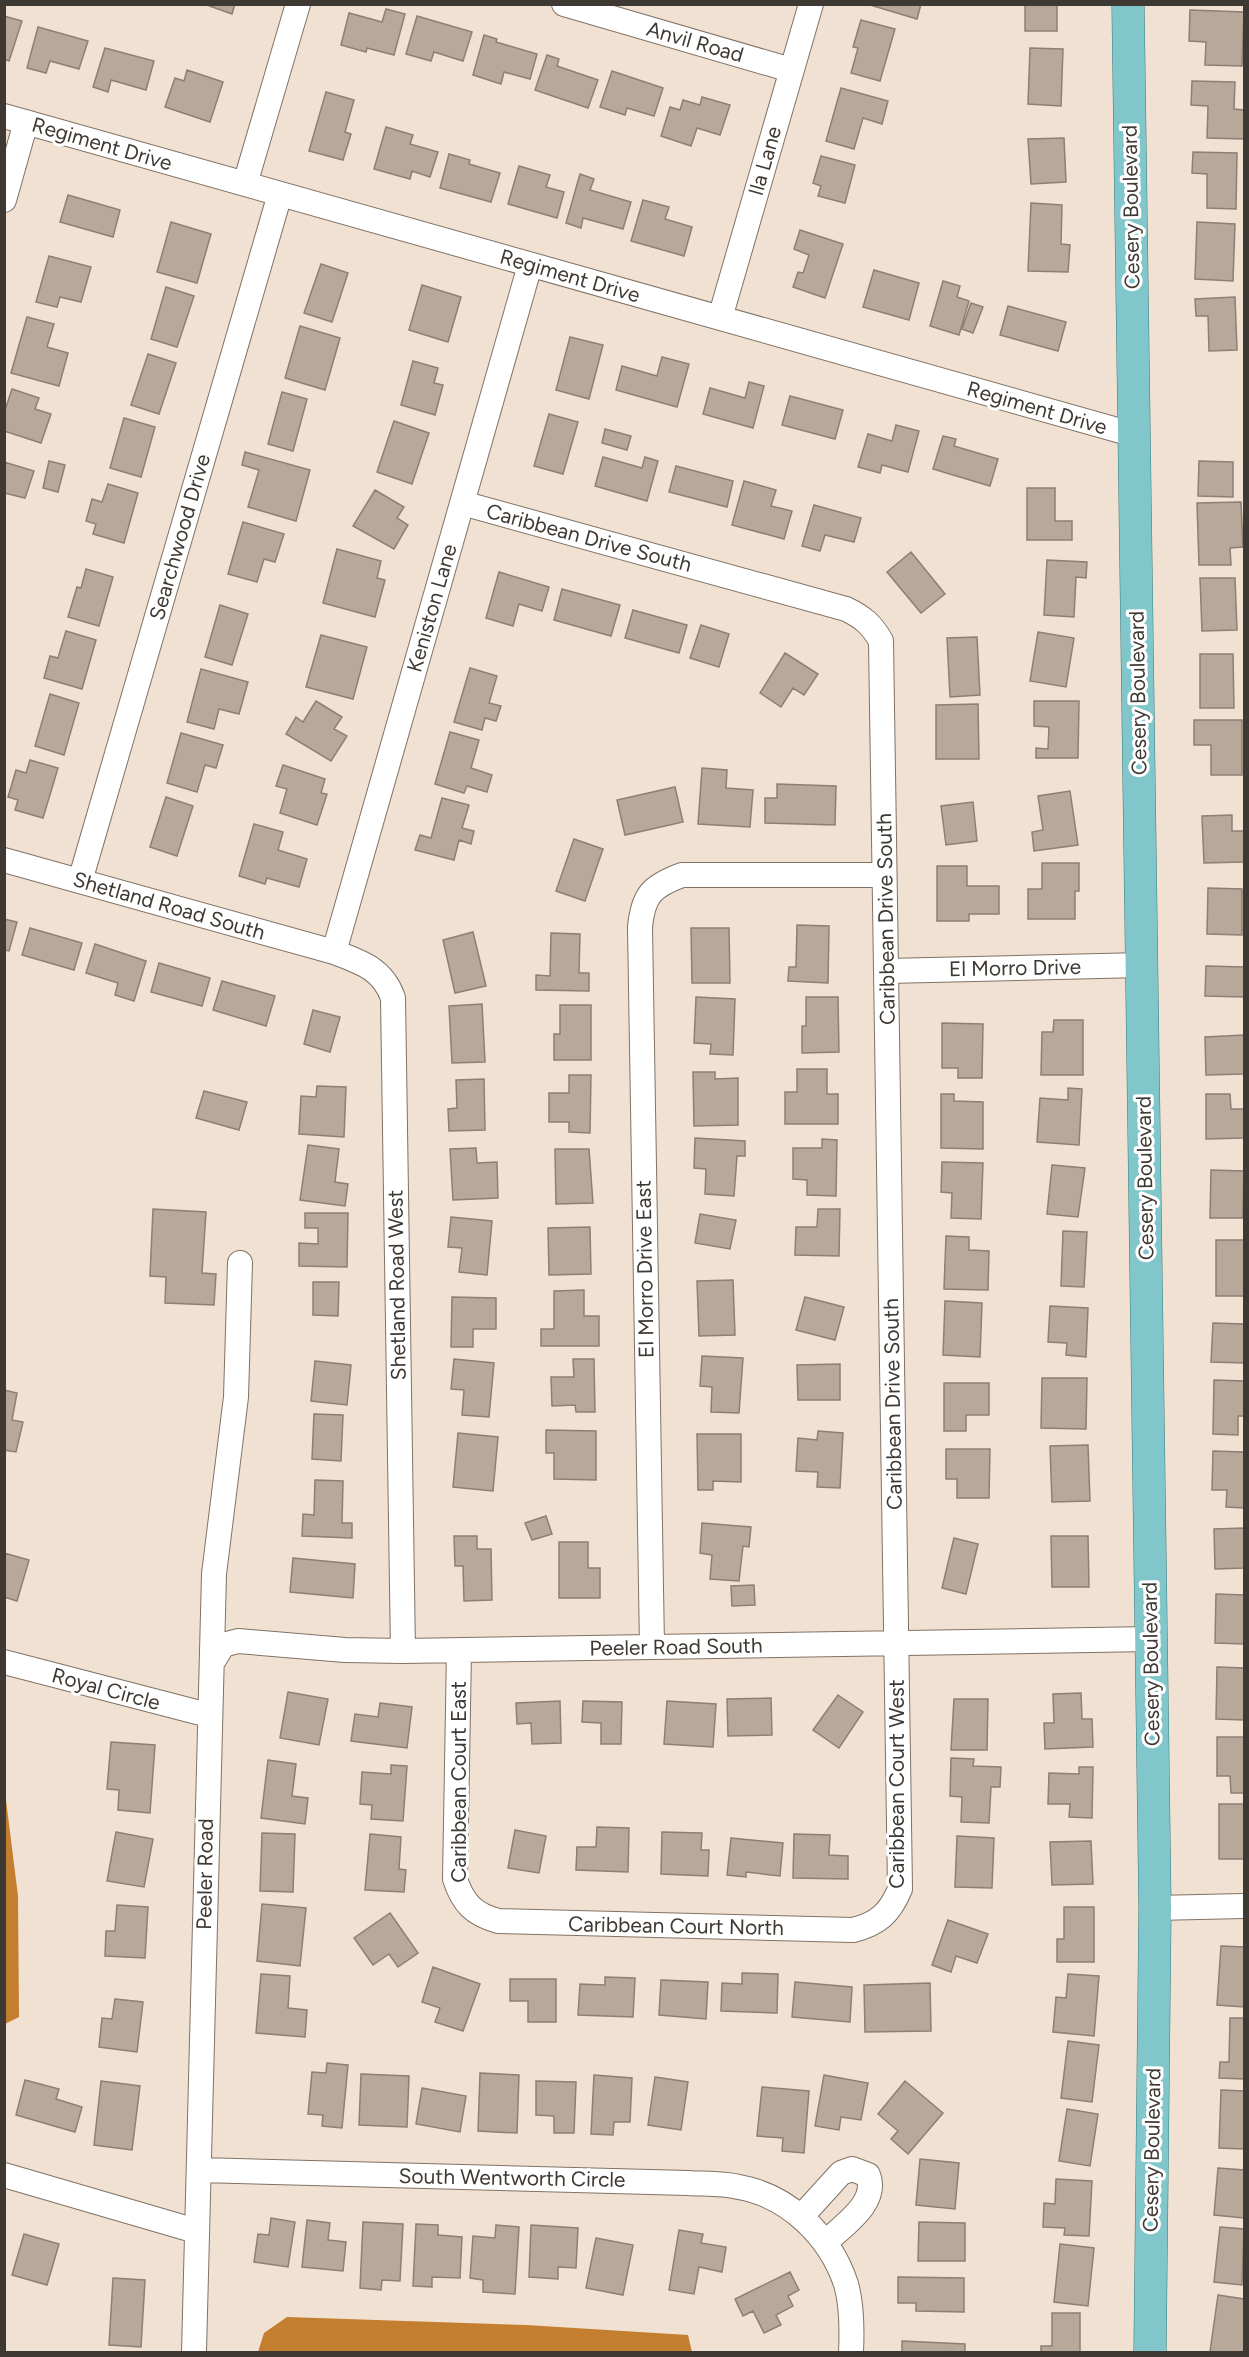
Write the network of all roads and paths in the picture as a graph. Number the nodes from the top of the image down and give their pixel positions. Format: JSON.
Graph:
{"nodes":[{"id":1,"x":298,"y":4,"type":"edge"},
{"id":2,"x":564,"y":4,"type":"edge"},
{"id":3,"x":811,"y":4,"type":"edge"},
{"id":4,"x":1128,"y":4,"type":"edge"},
{"id":5,"x":791,"y":70,"type":"junction"},
{"id":6,"x":15,"y":119,"type":"edge"},
{"id":7,"x":245,"y":184,"type":"junction"},
{"id":8,"x":280,"y":194,"type":"junction"},
{"id":9,"x":4,"y":200,"type":"edge"},
{"id":10,"x":530,"y":264,"type":"junction"},
{"id":11,"x":720,"y":318,"type":"junction"},
{"id":12,"x":1135,"y":435,"type":"junction"},
{"id":13,"x":462,"y":503,"type":"junction"},
{"id":14,"x":4,"y":860,"type":"edge"},
{"id":15,"x":884,"y":875,"type":"junction"},
{"id":16,"x":80,"y":881,"type":"junction"},
{"id":17,"x":334,"y":952,"type":"junction"},
{"id":18,"x":1142,"y":965,"type":"junction"},
{"id":19,"x":887,"y":971,"type":"junction"},
{"id":20,"x":240,"y":1263,"type":"dead end"},
{"id":21,"x":1151,"y":1639,"type":"junction"},
{"id":22,"x":896,"y":1644,"type":"junction"},
{"id":23,"x":652,"y":1647,"type":"junction"},
{"id":24,"x":403,"y":1651,"type":"junction"},
{"id":25,"x":459,"y":1651,"type":"junction"},
{"id":26,"x":4,"y":1662,"type":"edge"},
{"id":27,"x":212,"y":1663,"type":"junction"},
{"id":28,"x":208,"y":1715,"type":"junction"},
{"id":29,"x":1245,"y":1906,"type":"edge"},
{"id":30,"x":1155,"y":1908,"type":"junction"},
{"id":31,"x":471,"y":1909,"type":"joint"},
{"id":32,"x":882,"y":1918,"type":"joint"},
{"id":33,"x":200,"y":2170,"type":"junction"},
{"id":34,"x":4,"y":2175,"type":"edge"},
{"id":35,"x":196,"y":2231,"type":"junction"},
{"id":36,"x":194,"y":2352,"type":"edge"},
{"id":37,"x":851,"y":2352,"type":"edge"},
{"id":38,"x":1150,"y":2352,"type":"edge"}],
"edges":[{"from":1,"to":7,"type":"street"},
{"from":2,"to":5,"type":"street","name":"Anvil Road"},
{"from":3,"to":5,"type":"street","name":"Ila Lane"},
{"from":4,"to":12,"type":"main road","name":"Cesery Boulevard"},
{"from":5,"to":11,"type":"street","name":"Ila Lane"},
{"from":6,"to":7,"type":"street","name":"Regiment Drive"},
{"from":6,"to":9,"type":"street"},
{"from":7,"to":8,"type":"street","name":"Regiment Drive"},
{"from":8,"to":10,"type":"street","name":"Regiment Drive"},
{"from":8,"to":16,"type":"street","name":"Searchwood Drive"},
{"from":10,"to":11,"type":"street","name":"Regiment Drive"},
{"from":10,"to":13,"type":"street","name":"Keniston Lane"},
{"from":11,"to":12,"type":"street","name":"Regiment Drive"},
{"from":12,"to":18,"type":"main road","name":"Cesery Boulevard"},
{"from":13,"to":15,"type":"street","name":"Caribbean Drive South"},
{"from":13,"to":17,"type":"street","name":"Keniston Lane"},
{"from":14,"to":16,"type":"street","name":"Shetland Road South"},
{"from":15,"to":19,"type":"street","name":"Caribbean Drive South"},
{"from":15,"to":23,"type":"street","name":"El Morro Drive East"},
{"from":16,"to":17,"type":"street","name":"Shetland Road South"},
{"from":17,"to":24,"type":"street","name":"Shetland Road West"},
{"from":18,"to":19,"type":"street","name":"El Morro Drive"},
{"from":18,"to":21,"type":"main road","name":"Cesery Boulevard"},
{"from":19,"to":22,"type":"street","name":"Caribbean Drive South"},
{"from":20,"to":27,"type":"street","name":"Peeler Road"},
{"from":21,"to":22,"type":"street","name":"Peeler Road South"},
{"from":21,"to":30,"type":"main road","name":"Cesery Boulevard"},
{"from":22,"to":23,"type":"street","name":"Peeler Road South"},
{"from":22,"to":32,"type":"street","name":"Caribbean Court West"},
{"from":23,"to":25,"type":"street","name":"Peeler Road South"},
{"from":24,"to":25,"type":"street","name":"Peeler Road South"},
{"from":24,"to":27,"type":"street","name":"Peeler Road South"},
{"from":25,"to":31,"type":"street","name":"Caribbean Court East"},
{"from":26,"to":28,"type":"street","name":"Royal Circle"},
{"from":27,"to":28,"type":"street","name":"Peeler Road"},
{"from":28,"to":33,"type":"street","name":"Peeler Road"},
{"from":29,"to":30,"type":"street"},
{"from":30,"to":38,"type":"main road","name":"Cesery Boulevard"},
{"from":31,"to":32,"type":"street","name":"Caribbean Court North"},
{"from":33,"to":35,"type":"street","name":"Peeler Road"},
{"from":33,"to":37,"type":"street","name":"South Wentworth Circle"},
{"from":34,"to":35,"type":"street"},
{"from":35,"to":36,"type":"street","name":"Peeler Road"}]}
